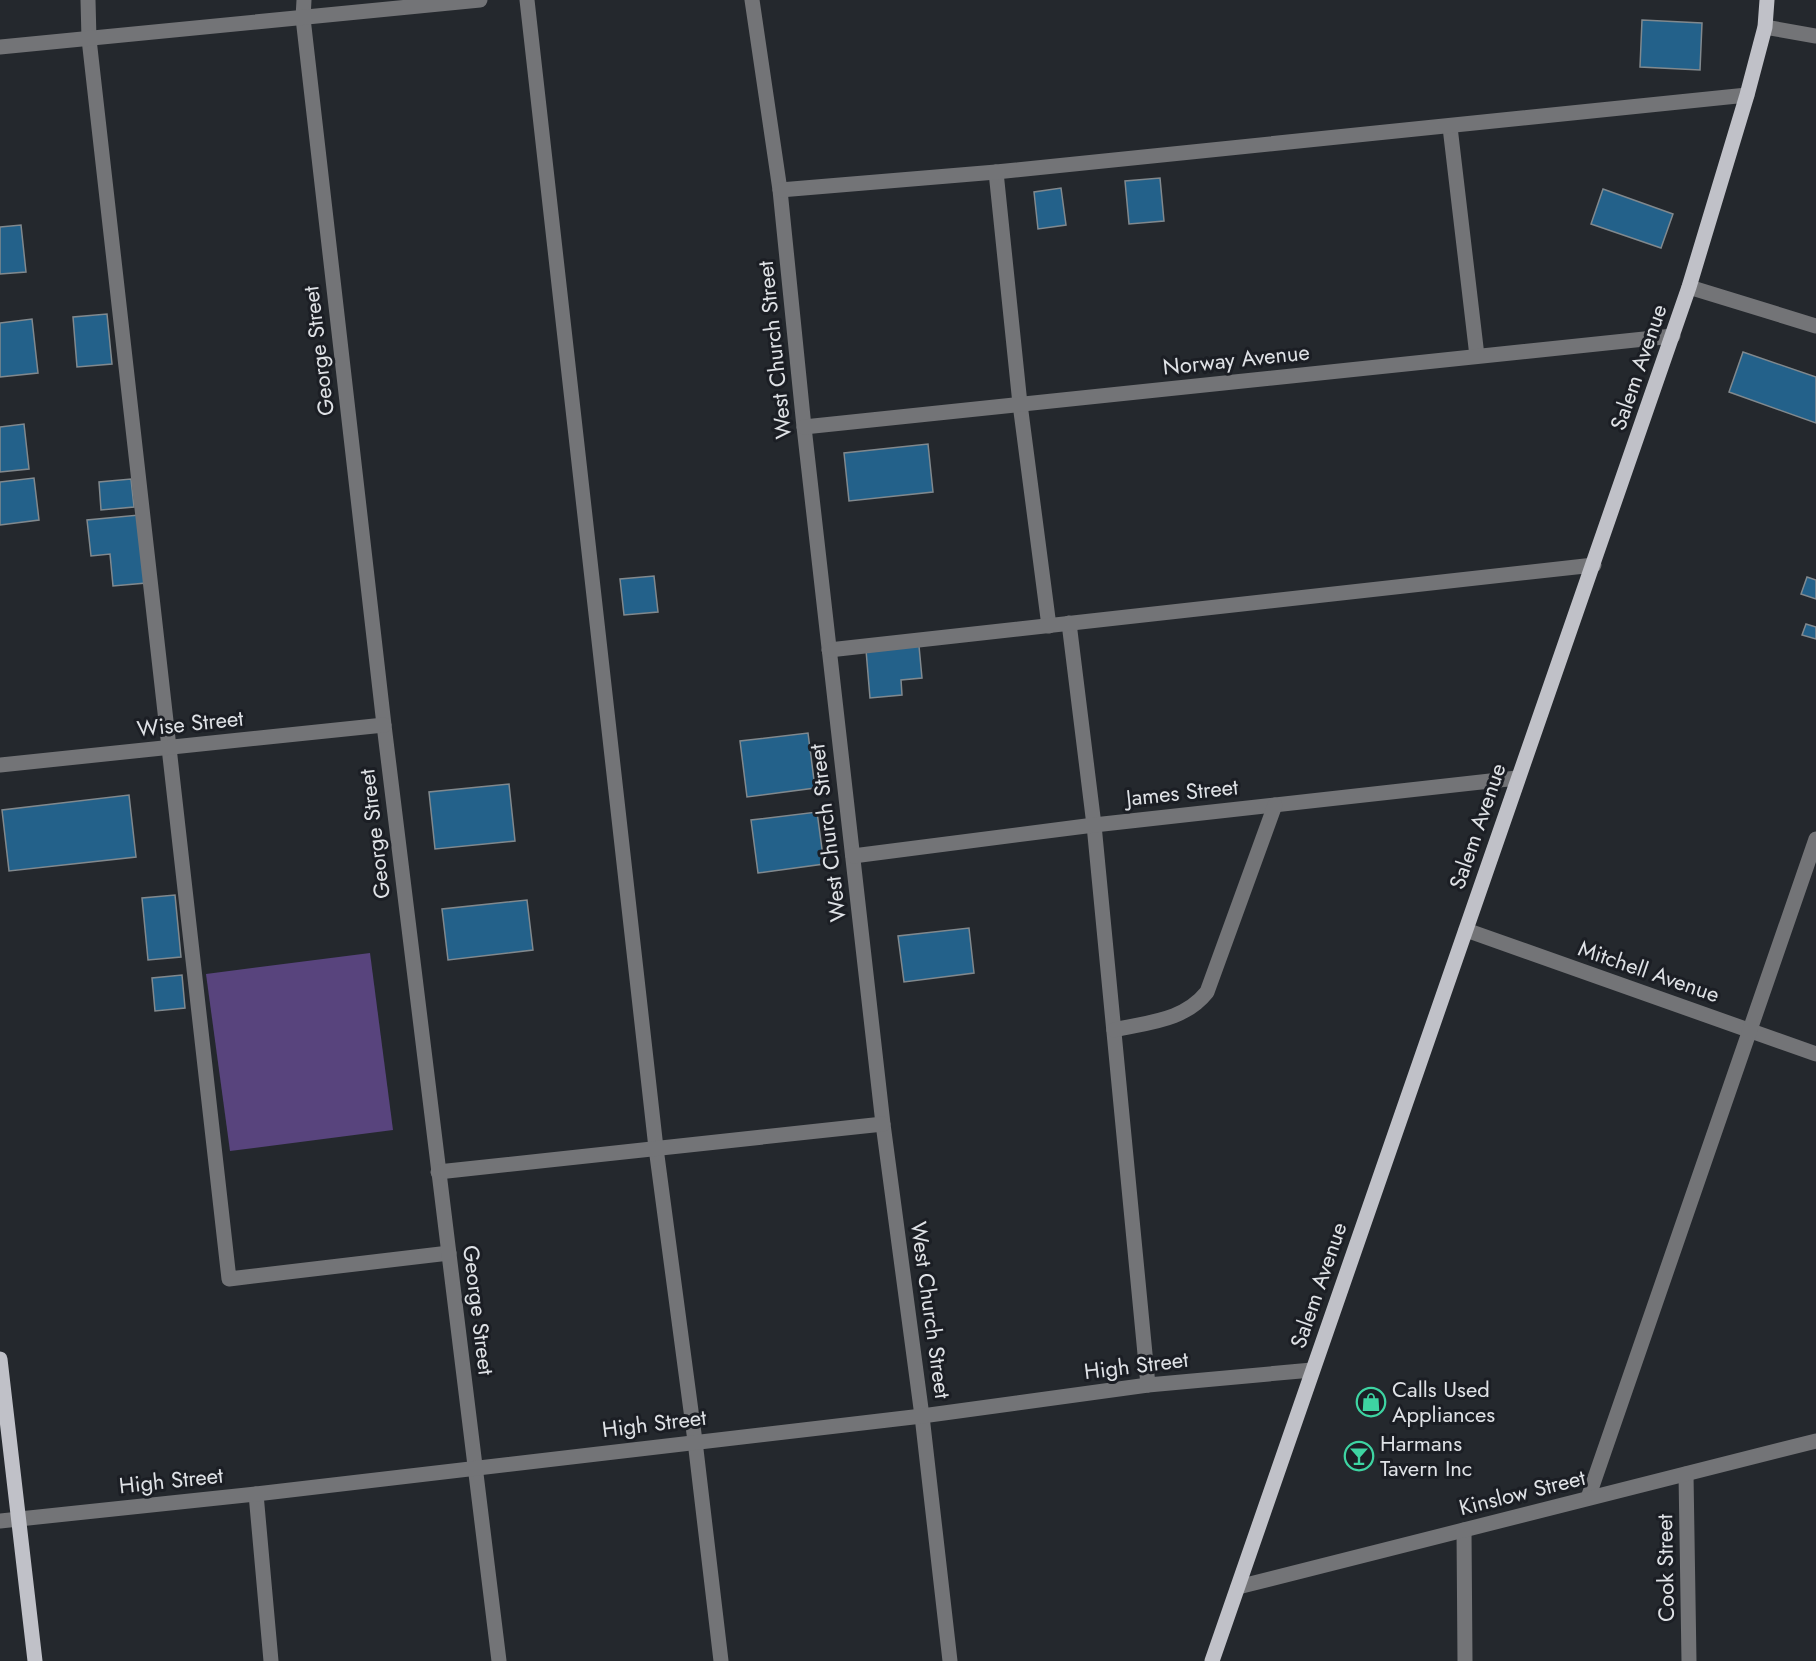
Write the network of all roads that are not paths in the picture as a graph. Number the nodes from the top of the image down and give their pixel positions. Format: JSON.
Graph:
{"nodes":[{"id":1,"x":87,"y":0,"type":"edge"},
{"id":2,"x":304,"y":0,"type":"edge"},
{"id":3,"x":480,"y":0,"type":"edge"},
{"id":4,"x":527,"y":0,"type":"edge"},
{"id":5,"x":752,"y":0,"type":"edge"},
{"id":6,"x":1767,"y":0,"type":"edge"},
{"id":7,"x":303,"y":18,"type":"junction"},
{"id":8,"x":1765,"y":27,"type":"junction"},
{"id":9,"x":1816,"y":36,"type":"edge"},
{"id":10,"x":89,"y":39,"type":"junction"},
{"id":11,"x":0,"y":46,"type":"edge"},
{"id":12,"x":1747,"y":95,"type":"junction"},
{"id":13,"x":1450,"y":127,"type":"junction"},
{"id":14,"x":996,"y":172,"type":"junction"},
{"id":15,"x":780,"y":190,"type":"junction"},
{"id":16,"x":1689,"y":287,"type":"junction"},
{"id":17,"x":1816,"y":326,"type":"edge"},
{"id":18,"x":1672,"y":336,"type":"junction"},
{"id":19,"x":1477,"y":356,"type":"junction"},
{"id":20,"x":1020,"y":404,"type":"junction"},
{"id":21,"x":804,"y":427,"type":"junction"},
{"id":22,"x":1594,"y":565,"type":"junction"},
{"id":23,"x":1068,"y":623,"type":"junction"},
{"id":24,"x":1049,"y":626,"type":"junction"},
{"id":25,"x":829,"y":650,"type":"junction"},
{"id":26,"x":384,"y":725,"type":"junction"},
{"id":27,"x":169,"y":748,"type":"junction"},
{"id":28,"x":0,"y":765,"type":"edge"},
{"id":29,"x":1517,"y":778,"type":"junction"},
{"id":30,"x":1275,"y":805,"type":"junction"},
{"id":31,"x":1094,"y":825,"type":"junction"},
{"id":32,"x":1816,"y":839,"type":"edge"},
{"id":33,"x":853,"y":856,"type":"junction"},
{"id":34,"x":1466,"y":930,"type":"junction"},
{"id":35,"x":1114,"y":1030,"type":"junction"},
{"id":36,"x":1751,"y":1031,"type":"junction"},
{"id":37,"x":1816,"y":1054,"type":"edge"},
{"id":38,"x":884,"y":1124,"type":"junction"},
{"id":39,"x":656,"y":1148,"type":"junction"},
{"id":40,"x":438,"y":1172,"type":"junction"},
{"id":41,"x":449,"y":1253,"type":"junction"},
{"id":42,"x":0,"y":1359,"type":"edge"},
{"id":43,"x":1312,"y":1370,"type":"junction"},
{"id":44,"x":1148,"y":1385,"type":"junction"},
{"id":45,"x":922,"y":1416,"type":"junction"},
{"id":46,"x":695,"y":1441,"type":"junction"},
{"id":47,"x":1816,"y":1441,"type":"edge"},
{"id":48,"x":476,"y":1466,"type":"junction"},
{"id":49,"x":1686,"y":1474,"type":"junction"},
{"id":50,"x":256,"y":1494,"type":"junction"},
{"id":51,"x":1588,"y":1498,"type":"junction"},
{"id":52,"x":18,"y":1518,"type":"junction"},
{"id":53,"x":0,"y":1521,"type":"edge"},
{"id":54,"x":1464,"y":1530,"type":"junction"},
{"id":55,"x":1238,"y":1587,"type":"junction"},
{"id":56,"x":35,"y":1661,"type":"edge"},
{"id":57,"x":271,"y":1661,"type":"edge"},
{"id":58,"x":499,"y":1661,"type":"edge"},
{"id":59,"x":721,"y":1661,"type":"edge"},
{"id":60,"x":950,"y":1661,"type":"edge"},
{"id":61,"x":1212,"y":1661,"type":"edge"},
{"id":62,"x":1465,"y":1661,"type":"edge"},
{"id":63,"x":1689,"y":1661,"type":"edge"}],
"edges":[{"from":1,"to":10,"type":"street"},
{"from":2,"to":7,"type":"street","name":"George Street"},
{"from":3,"to":7,"type":"street"},
{"from":4,"to":39,"type":"street"},
{"from":5,"to":15,"type":"street","name":"West Church Street"},
{"from":6,"to":8,"type":"main road","name":"Salem Avenue"},
{"from":7,"to":10,"type":"street"},
{"from":7,"to":26,"type":"street","name":"George Street"},
{"from":8,"to":9,"type":"street"},
{"from":8,"to":12,"type":"main road","name":"Salem Avenue"},
{"from":10,"to":11,"type":"street"},
{"from":10,"to":27,"type":"street"},
{"from":12,"to":13,"type":"street"},
{"from":12,"to":16,"type":"main road","name":"Salem Avenue"},
{"from":13,"to":14,"type":"street"},
{"from":13,"to":19,"type":"street"},
{"from":14,"to":15,"type":"street"},
{"from":14,"to":20,"type":"street"},
{"from":15,"to":21,"type":"street","name":"West Church Street"},
{"from":16,"to":17,"type":"street"},
{"from":16,"to":18,"type":"main road","name":"Salem Avenue"},
{"from":18,"to":19,"type":"street","name":"Norway Avenue"},
{"from":18,"to":22,"type":"main road","name":"Salem Avenue"},
{"from":19,"to":20,"type":"street","name":"Norway Avenue"},
{"from":20,"to":21,"type":"street","name":"Norway Avenue"},
{"from":20,"to":24,"type":"street"},
{"from":21,"to":25,"type":"street","name":"West Church Street"},
{"from":22,"to":23,"type":"street"},
{"from":22,"to":29,"type":"main road","name":"Salem Avenue"},
{"from":23,"to":24,"type":"street"},
{"from":23,"to":31,"type":"street"},
{"from":24,"to":25,"type":"street"},
{"from":25,"to":33,"type":"street","name":"West Church Street"},
{"from":26,"to":27,"type":"street","name":"Wise Street"},
{"from":26,"to":40,"type":"street","name":"George Street"},
{"from":27,"to":28,"type":"street","name":"Wise Street"},
{"from":27,"to":41,"type":"street"},
{"from":29,"to":30,"type":"street","name":"James Street"},
{"from":29,"to":34,"type":"main road","name":"Salem Avenue"},
{"from":30,"to":31,"type":"street","name":"James Street"},
{"from":30,"to":35,"type":"street"},
{"from":31,"to":33,"type":"street","name":"James Street"},
{"from":31,"to":35,"type":"street"},
{"from":32,"to":36,"type":"street"},
{"from":33,"to":38,"type":"street","name":"West Church Street"},
{"from":34,"to":36,"type":"street","name":"Mitchell Avenue"},
{"from":34,"to":43,"type":"main road","name":"Salem Avenue"},
{"from":35,"to":44,"type":"street"},
{"from":36,"to":37,"type":"street","name":"Mitchell Avenue"},
{"from":36,"to":51,"type":"street"},
{"from":38,"to":39,"type":"street"},
{"from":38,"to":45,"type":"street","name":"West Church Street"},
{"from":39,"to":40,"type":"street"},
{"from":39,"to":46,"type":"street"},
{"from":40,"to":41,"type":"street","name":"George Street"},
{"from":41,"to":48,"type":"street","name":"George Street"},
{"from":42,"to":52,"type":"main road"},
{"from":43,"to":44,"type":"street","name":"High Street"},
{"from":43,"to":55,"type":"main road","name":"Salem Avenue"},
{"from":44,"to":45,"type":"street","name":"High Street"},
{"from":45,"to":46,"type":"street","name":"High Street"},
{"from":45,"to":60,"type":"street","name":"West Church Street"},
{"from":46,"to":48,"type":"street","name":"High Street"},
{"from":46,"to":59,"type":"street"},
{"from":47,"to":49,"type":"street","name":"Kinslow Street"},
{"from":48,"to":50,"type":"street","name":"High Street"},
{"from":48,"to":58,"type":"street","name":"George Street"},
{"from":49,"to":51,"type":"street","name":"Kinslow Street"},
{"from":49,"to":63,"type":"street","name":"Cook Street"},
{"from":50,"to":52,"type":"street","name":"High Street"},
{"from":50,"to":57,"type":"street"},
{"from":51,"to":54,"type":"street","name":"Kinslow Street"},
{"from":52,"to":53,"type":"street","name":"High Street"},
{"from":52,"to":56,"type":"main road"},
{"from":54,"to":55,"type":"street","name":"Kinslow Street"},
{"from":54,"to":62,"type":"street"},
{"from":55,"to":61,"type":"main road","name":"Salem Avenue"}]}
